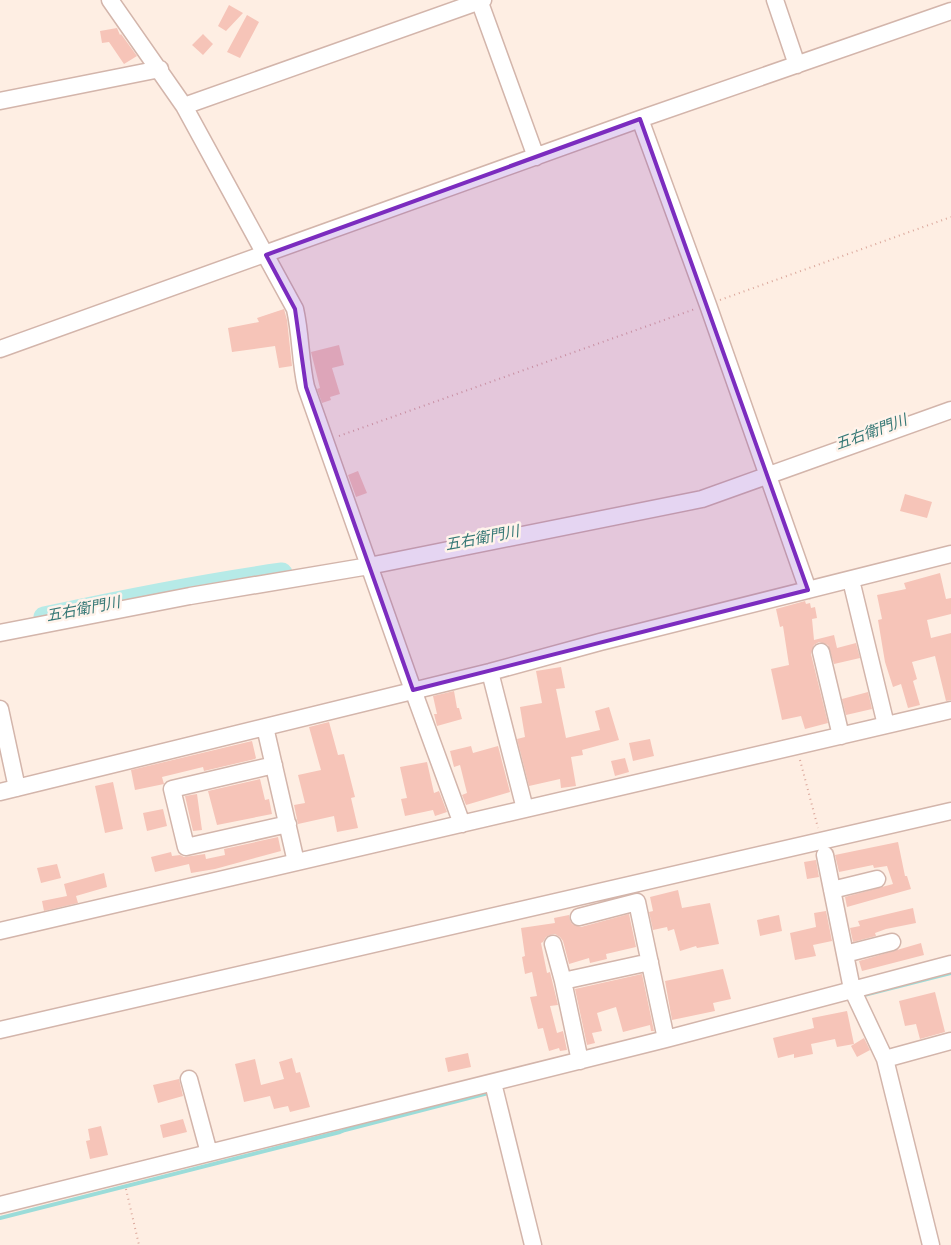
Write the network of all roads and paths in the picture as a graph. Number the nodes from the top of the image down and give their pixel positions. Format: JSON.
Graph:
{"nodes":[{"id":1,"x":110,"y":0,"type":"edge"},
{"id":2,"x":481,"y":0,"type":"edge"},
{"id":3,"x":775,"y":0,"type":"edge"},
{"id":4,"x":951,"y":11,"type":"edge"},
{"id":5,"x":797,"y":65,"type":"junction"},
{"id":6,"x":160,"y":69,"type":"junction"},
{"id":7,"x":0,"y":102,"type":"edge"},
{"id":8,"x":184,"y":106,"type":"junction"},
{"id":9,"x":640,"y":119,"type":"junction"},
{"id":10,"x":536,"y":157,"type":"junction"},
{"id":11,"x":951,"y":217,"type":"edge"},
{"id":12,"x":266,"y":255,"type":"junction"},
{"id":13,"x":708,"y":304,"type":"junction"},
{"id":14,"x":0,"y":349,"type":"edge"},
{"id":15,"x":951,"y":410,"type":"edge"},
{"id":16,"x":324,"y":441,"type":"junction"},
{"id":17,"x":767,"y":476,"type":"junction"},
{"id":18,"x":950,"y":559,"type":"edge"},
{"id":19,"x":369,"y":566,"type":"junction"},
{"id":20,"x":851,"y":580,"type":"junction"},
{"id":21,"x":808,"y":590,"type":"junction"},
{"id":22,"x":0,"y":633,"type":"edge"},
{"id":23,"x":821,"y":652,"type":"dead end"},
{"id":24,"x":490,"y":672,"type":"junction"},
{"id":25,"x":412,"y":690,"type":"junction"},
{"id":26,"x":0,"y":709,"type":"edge"},
{"id":27,"x":951,"y":710,"type":"edge"},
{"id":28,"x":886,"y":725,"type":"junction"},
{"id":29,"x":265,"y":727,"type":"junction"},
{"id":30,"x":841,"y":736,"type":"junction"},
{"id":31,"x":796,"y":746,"type":"junction"},
{"id":32,"x":274,"y":765,"type":"junction"},
{"id":33,"x":16,"y":788,"type":"junction"},
{"id":34,"x":0,"y":792,"type":"edge"},
{"id":35,"x":525,"y":809,"type":"junction"},
{"id":36,"x":951,"y":811,"type":"edge"},
{"id":37,"x":288,"y":824,"type":"junction"},
{"id":38,"x":462,"y":824,"type":"junction"},
{"id":39,"x":823,"y":848,"type":"junction"},
{"id":40,"x":296,"y":862,"type":"junction"},
{"id":41,"x":878,"y":879,"type":"dead end"},
{"id":42,"x":832,"y":890,"type":"junction"},
{"id":43,"x":580,"y":917,"type":"dead end"},
{"id":44,"x":0,"y":931,"type":"edge"},
{"id":45,"x":892,"y":942,"type":"dead end"},
{"id":46,"x":553,"y":944,"type":"dead end"},
{"id":47,"x":845,"y":954,"type":"junction"},
{"id":48,"x":650,"y":962,"type":"junction"},
{"id":49,"x":951,"y":964,"type":"edge"},
{"id":50,"x":564,"y":981,"type":"junction"},
{"id":51,"x":852,"y":989,"type":"junction"},
{"id":52,"x":0,"y":1030,"type":"edge"},
{"id":53,"x":666,"y":1040,"type":"junction"},
{"id":54,"x":951,"y":1041,"type":"edge"},
{"id":55,"x":885,"y":1059,"type":"junction"},
{"id":56,"x":580,"y":1061,"type":"junction"},
{"id":57,"x":189,"y":1079,"type":"dead end"},
{"id":58,"x":493,"y":1083,"type":"junction"},
{"id":59,"x":209,"y":1153,"type":"junction"},
{"id":60,"x":122,"y":1175,"type":"junction"},
{"id":61,"x":0,"y":1205,"type":"edge"},
{"id":62,"x":138,"y":1245,"type":"edge"},
{"id":63,"x":533,"y":1245,"type":"edge"},
{"id":64,"x":931,"y":1245,"type":"edge"}],
"edges":[{"from":1,"to":6,"type":"street"},
{"from":2,"to":8,"type":"street"},
{"from":2,"to":10,"type":"street"},
{"from":3,"to":5,"type":"street"},
{"from":4,"to":5,"type":"street"},
{"from":5,"to":9,"type":"street"},
{"from":6,"to":7,"type":"street"},
{"from":6,"to":8,"type":"street"},
{"from":8,"to":12,"type":"street"},
{"from":9,"to":10,"type":"street"},
{"from":9,"to":13,"type":"street"},
{"from":10,"to":12,"type":"street"},
{"from":11,"to":13,"type":"path"},
{"from":12,"to":14,"type":"street"},
{"from":12,"to":16,"type":"street"},
{"from":13,"to":16,"type":"path"},
{"from":13,"to":17,"type":"street"},
{"from":15,"to":17,"type":"street"},
{"from":16,"to":19,"type":"street"},
{"from":17,"to":19,"type":"street"},
{"from":17,"to":21,"type":"street"},
{"from":18,"to":20,"type":"street"},
{"from":19,"to":22,"type":"street"},
{"from":19,"to":25,"type":"street"},
{"from":20,"to":21,"type":"street"},
{"from":20,"to":28,"type":"street"},
{"from":21,"to":24,"type":"street"},
{"from":23,"to":30,"type":"street"},
{"from":24,"to":25,"type":"street"},
{"from":24,"to":35,"type":"street"},
{"from":25,"to":29,"type":"street"},
{"from":25,"to":38,"type":"street"},
{"from":26,"to":33,"type":"street"},
{"from":27,"to":28,"type":"street"},
{"from":28,"to":30,"type":"street"},
{"from":29,"to":32,"type":"street"},
{"from":29,"to":33,"type":"street"},
{"from":30,"to":31,"type":"street"},
{"from":31,"to":35,"type":"street"},
{"from":31,"to":39,"type":"path"},
{"from":32,"to":37,"type":"street"},
{"from":32,"to":37,"type":"street"},
{"from":33,"to":34,"type":"street"},
{"from":35,"to":38,"type":"street"},
{"from":36,"to":39,"type":"street"},
{"from":37,"to":40,"type":"street"},
{"from":38,"to":40,"type":"street"},
{"from":39,"to":42,"type":"street"},
{"from":39,"to":52,"type":"street"},
{"from":40,"to":44,"type":"street"},
{"from":41,"to":42,"type":"street"},
{"from":42,"to":47,"type":"street"},
{"from":43,"to":48,"type":"street"},
{"from":45,"to":47,"type":"street"},
{"from":46,"to":50,"type":"street"},
{"from":47,"to":51,"type":"street"},
{"from":48,"to":50,"type":"street"},
{"from":48,"to":53,"type":"street"},
{"from":49,"to":51,"type":"street"},
{"from":50,"to":56,"type":"street"},
{"from":51,"to":53,"type":"street"},
{"from":51,"to":55,"type":"street"},
{"from":53,"to":56,"type":"street"},
{"from":54,"to":55,"type":"street"},
{"from":55,"to":64,"type":"street"},
{"from":56,"to":58,"type":"street"},
{"from":57,"to":59,"type":"street"},
{"from":58,"to":59,"type":"street"},
{"from":58,"to":63,"type":"street"},
{"from":59,"to":60,"type":"street"},
{"from":60,"to":61,"type":"street"},
{"from":60,"to":62,"type":"path"}]}
